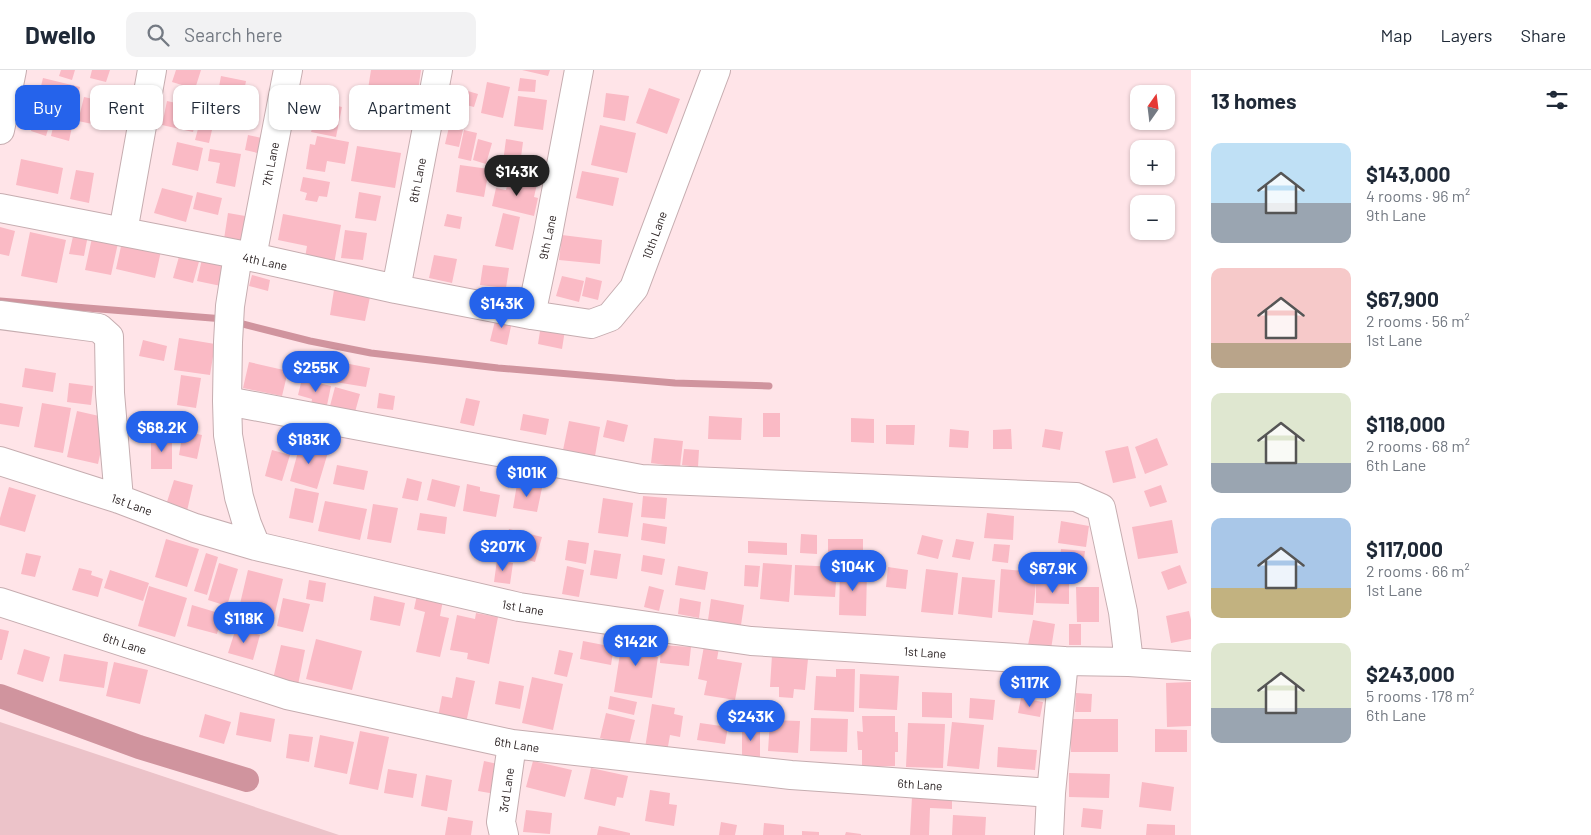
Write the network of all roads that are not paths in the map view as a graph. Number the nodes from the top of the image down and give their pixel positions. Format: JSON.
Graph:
{"nodes":[{"id":1,"x":12,"y":70,"type":"edge"},
{"id":2,"x":152,"y":70,"type":"edge"},
{"id":3,"x":288,"y":70,"type":"edge"},
{"id":4,"x":438,"y":70,"type":"edge"},
{"id":5,"x":579,"y":70,"type":"edge"},
{"id":6,"x":716,"y":70,"type":"edge"},
{"id":7,"x":0,"y":130,"type":"edge"},
{"id":8,"x":0,"y":208,"type":"edge"},
{"id":9,"x":123,"y":232,"type":"junction"},
{"id":10,"x":245,"y":256,"type":"junction"},
{"id":11,"x":396,"y":289,"type":"junction"},
{"id":12,"x":0,"y":315,"type":"edge"},
{"id":13,"x":530,"y":315,"type":"junction"},
{"id":14,"x":227,"y":401,"type":"junction"},
{"id":15,"x":0,"y":461,"type":"edge"},
{"id":16,"x":119,"y":499,"type":"junction"},
{"id":17,"x":256,"y":546,"type":"junction"},
{"id":18,"x":0,"y":602,"type":"edge"},
{"id":19,"x":1064,"y":661,"type":"junction"},
{"id":20,"x":1129,"y":662,"type":"junction"},
{"id":21,"x":1191,"y":666,"type":"edge"},
{"id":22,"x":512,"y":744,"type":"junction"},
{"id":23,"x":1051,"y":793,"type":"junction"},
{"id":24,"x":504,"y":835,"type":"edge"},
{"id":25,"x":1049,"y":835,"type":"edge"}],
"edges":[{"from":1,"to":7,"type":"street"},
{"from":2,"to":9,"type":"street"},
{"from":3,"to":10,"type":"street","name":"7th Lane"},
{"from":4,"to":11,"type":"street","name":"8th Lane"},
{"from":5,"to":13,"type":"street","name":"9th Lane"},
{"from":6,"to":13,"type":"street","name":"10th Lane"},
{"from":8,"to":9,"type":"street","name":"4th Lane"},
{"from":9,"to":10,"type":"street","name":"4th Lane"},
{"from":10,"to":11,"type":"street","name":"4th Lane"},
{"from":10,"to":14,"type":"street","name":"7th Lane"},
{"from":11,"to":13,"type":"street","name":"4th Lane"},
{"from":12,"to":16,"type":"street"},
{"from":14,"to":17,"type":"street","name":"7th Lane"},
{"from":14,"to":20,"type":"street"},
{"from":15,"to":16,"type":"street","name":"1st Lane"},
{"from":16,"to":17,"type":"street","name":"1st Lane"},
{"from":17,"to":19,"type":"street","name":"1st Lane"},
{"from":18,"to":22,"type":"street","name":"6th Lane"},
{"from":19,"to":20,"type":"street","name":"1st Lane"},
{"from":19,"to":23,"type":"street"},
{"from":20,"to":21,"type":"street","name":"1st Lane"},
{"from":22,"to":23,"type":"street","name":"6th Lane"},
{"from":22,"to":24,"type":"street","name":"3rd Lane"},
{"from":23,"to":25,"type":"street"}]}
